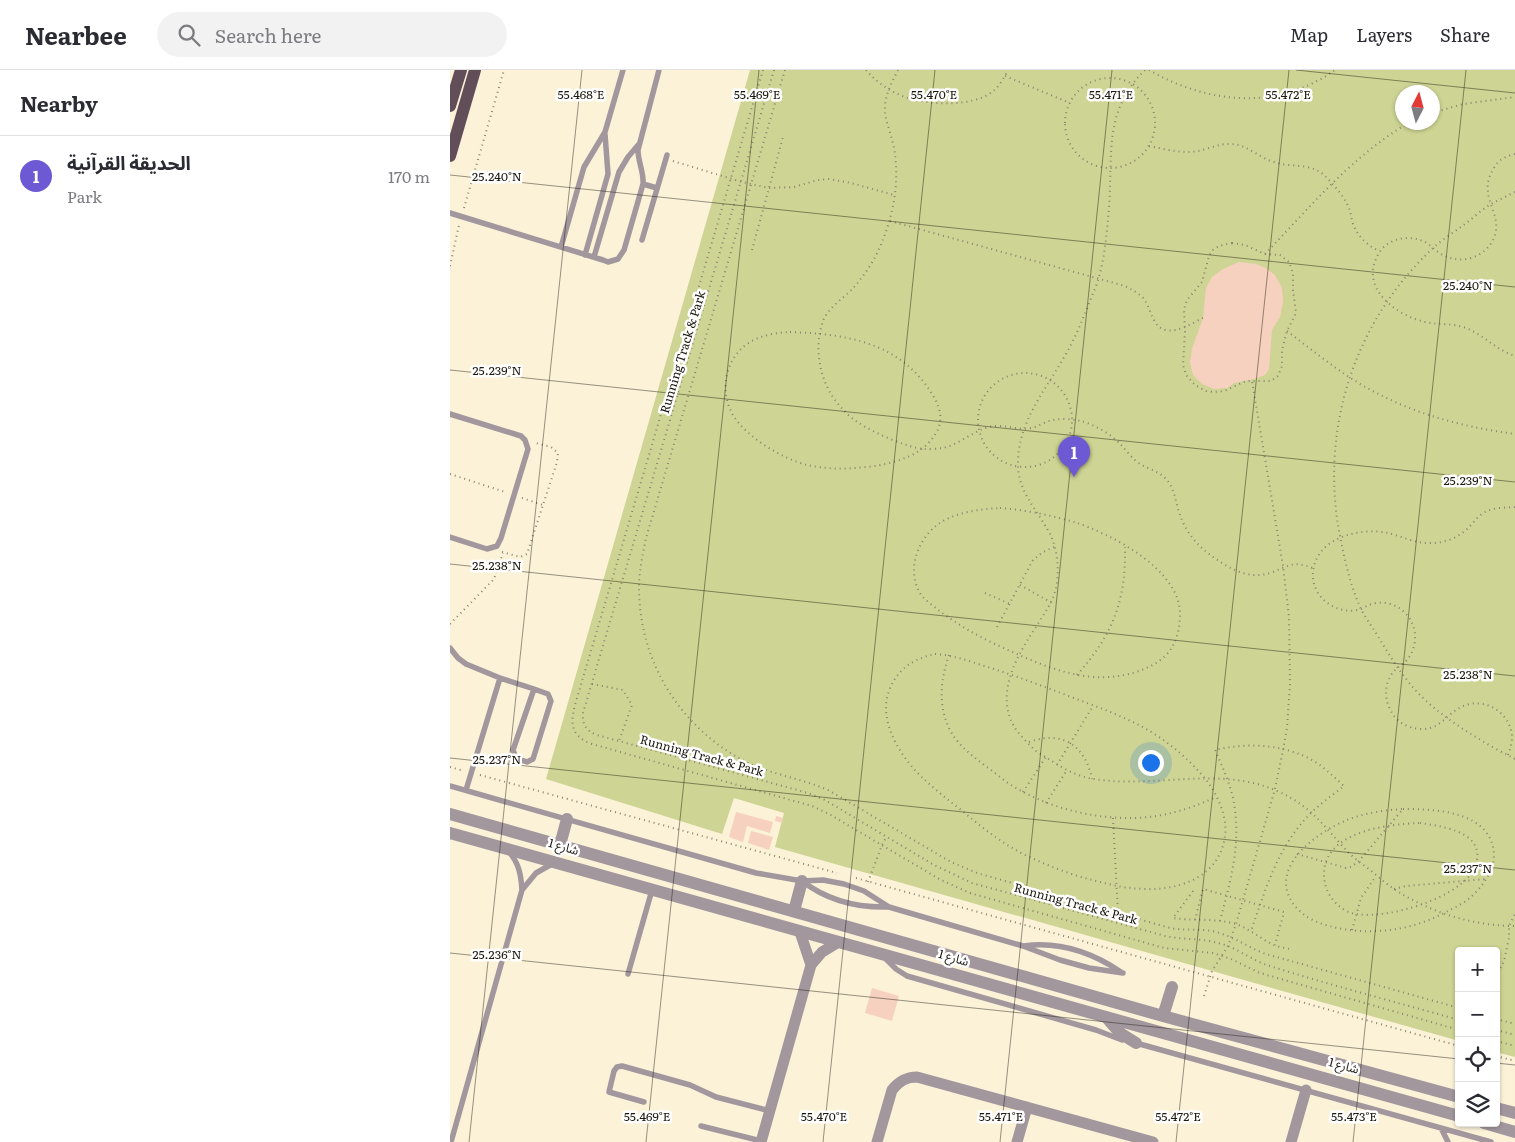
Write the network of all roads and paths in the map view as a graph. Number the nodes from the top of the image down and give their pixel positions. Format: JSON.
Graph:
{"nodes":[{"id":1,"x":460,"y":70,"type":"edge"},
{"id":2,"x":475,"y":70,"type":"edge"},
{"id":3,"x":504,"y":70,"type":"edge"},
{"id":4,"x":623,"y":70,"type":"edge"},
{"id":5,"x":659,"y":70,"type":"edge"},
{"id":6,"x":763,"y":70,"type":"edge"},
{"id":7,"x":774,"y":70,"type":"edge"},
{"id":8,"x":785,"y":70,"type":"edge"},
{"id":9,"x":866,"y":70,"type":"edge"},
{"id":10,"x":898,"y":70,"type":"edge"},
{"id":11,"x":1008,"y":70,"type":"edge"},
{"id":12,"x":1145,"y":70,"type":"edge"},
{"id":13,"x":1149,"y":70,"type":"edge"},
{"id":14,"x":1335,"y":70,"type":"edge"},
{"id":15,"x":1005,"y":76,"type":"junction"},
{"id":16,"x":1131,"y":86,"type":"junction"},
{"id":17,"x":888,"y":89,"type":"junction"},
{"id":18,"x":1515,"y":96,"type":"edge"},
{"id":19,"x":1070,"y":103,"type":"junction"},
{"id":20,"x":450,"y":106,"type":"edge"},
{"id":21,"x":1440,"y":111,"type":"edge"},
{"id":22,"x":1396,"y":130,"type":"edge"},
{"id":23,"x":605,"y":132,"type":"junction"},
{"id":24,"x":783,"y":137,"type":"dead end"},
{"id":25,"x":639,"y":144,"type":"junction"},
{"id":26,"x":1149,"y":146,"type":"junction"},
{"id":27,"x":1515,"y":154,"type":"edge"},
{"id":28,"x":450,"y":156,"type":"edge"},
{"id":29,"x":667,"y":157,"type":"joint"},
{"id":30,"x":1110,"y":168,"type":"junction"},
{"id":31,"x":732,"y":178,"type":"junction"},
{"id":32,"x":742,"y":182,"type":"junction"},
{"id":33,"x":643,"y":184,"type":"junction"},
{"id":34,"x":752,"y":184,"type":"junction"},
{"id":35,"x":1332,"y":184,"type":"junction"},
{"id":36,"x":658,"y":188,"type":"junction"},
{"id":37,"x":769,"y":188,"type":"junction"},
{"id":38,"x":1515,"y":192,"type":"edge"},
{"id":39,"x":895,"y":196,"type":"junction"},
{"id":40,"x":1490,"y":204,"type":"junction"},
{"id":41,"x":450,"y":213,"type":"edge"},
{"id":42,"x":462,"y":217,"type":"junction"},
{"id":43,"x":890,"y":221,"type":"junction"},
{"id":44,"x":642,"y":240,"type":"dead end"},
{"id":45,"x":561,"y":248,"type":"junction"},
{"id":46,"x":1432,"y":248,"type":"junction"},
{"id":47,"x":752,"y":250,"type":"dead end"},
{"id":48,"x":1380,"y":251,"type":"junction"},
{"id":49,"x":1264,"y":254,"type":"junction"},
{"id":50,"x":585,"y":255,"type":"junction"},
{"id":51,"x":594,"y":257,"type":"junction"},
{"id":52,"x":450,"y":266,"type":"edge"},
{"id":53,"x":1099,"y":279,"type":"junction"},
{"id":54,"x":1387,"y":302,"type":"junction"},
{"id":55,"x":1203,"y":318,"type":"dead end"},
{"id":56,"x":1185,"y":327,"type":"junction"},
{"id":57,"x":1288,"y":332,"type":"junction"},
{"id":58,"x":820,"y":334,"type":"junction"},
{"id":59,"x":1515,"y":356,"type":"edge"},
{"id":60,"x":1349,"y":377,"type":"junction"},
{"id":61,"x":1050,"y":380,"type":"junction"},
{"id":62,"x":1252,"y":381,"type":"junction"},
{"id":63,"x":450,"y":414,"type":"edge"},
{"id":64,"x":1072,"y":420,"type":"junction"},
{"id":65,"x":1023,"y":429,"type":"junction"},
{"id":66,"x":980,"y":430,"type":"junction"},
{"id":67,"x":1515,"y":435,"type":"edge"},
{"id":68,"x":525,"y":440,"type":"junction"},
{"id":69,"x":923,"y":449,"type":"junction"},
{"id":70,"x":1018,"y":466,"type":"junction"},
{"id":71,"x":450,"y":474,"type":"edge"},
{"id":72,"x":514,"y":495,"type":"junction"},
{"id":73,"x":543,"y":504,"type":"junction"},
{"id":74,"x":1515,"y":507,"type":"edge"},
{"id":75,"x":1036,"y":513,"type":"junction"},
{"id":76,"x":450,"y":537,"type":"edge"},
{"id":77,"x":1340,"y":538,"type":"junction"},
{"id":78,"x":1054,"y":547,"type":"junction"},
{"id":79,"x":1125,"y":547,"type":"junction"},
{"id":80,"x":492,"y":549,"type":"junction"},
{"id":81,"x":503,"y":552,"type":"junction"},
{"id":82,"x":1283,"y":566,"type":"junction"},
{"id":83,"x":1313,"y":568,"type":"junction"},
{"id":84,"x":1020,"y":584,"type":"junction"},
{"id":85,"x":985,"y":593,"type":"dead end"},
{"id":86,"x":1052,"y":603,"type":"junction"},
{"id":87,"x":1010,"y":604,"type":"junction"},
{"id":88,"x":1361,"y":609,"type":"junction"},
{"id":89,"x":450,"y":624,"type":"edge"},
{"id":90,"x":997,"y":627,"type":"dead end"},
{"id":91,"x":450,"y":648,"type":"edge"},
{"id":92,"x":949,"y":655,"type":"junction"},
{"id":93,"x":1019,"y":655,"type":"junction"},
{"id":94,"x":1397,"y":668,"type":"junction"},
{"id":95,"x":1012,"y":674,"type":"junction"},
{"id":96,"x":1077,"y":675,"type":"junction"},
{"id":97,"x":500,"y":678,"type":"junction"},
{"id":98,"x":592,"y":684,"type":"junction"},
{"id":99,"x":534,"y":689,"type":"junction"},
{"id":100,"x":1093,"y":706,"type":"junction"},
{"id":101,"x":1447,"y":719,"type":"junction"},
{"id":102,"x":619,"y":741,"type":"junction"},
{"id":103,"x":1029,"y":742,"type":"junction"},
{"id":104,"x":1070,"y":743,"type":"junction"},
{"id":105,"x":1284,"y":750,"type":"junction"},
{"id":106,"x":1508,"y":755,"type":"junction"},
{"id":107,"x":1046,"y":757,"type":"junction"},
{"id":108,"x":1515,"y":759,"type":"edge"},
{"id":109,"x":1057,"y":765,"type":"junction"},
{"id":110,"x":450,"y":767,"type":"edge"},
{"id":111,"x":1067,"y":770,"type":"junction"},
{"id":112,"x":471,"y":773,"type":"junction"},
{"id":113,"x":1204,"y":778,"type":"junction"},
{"id":114,"x":1092,"y":779,"type":"junction"},
{"id":115,"x":1227,"y":779,"type":"junction"},
{"id":116,"x":450,"y":786,"type":"edge"},
{"id":117,"x":1274,"y":789,"type":"junction"},
{"id":118,"x":466,"y":790,"type":"junction"},
{"id":119,"x":1023,"y":792,"type":"junction"},
{"id":120,"x":1216,"y":797,"type":"junction"},
{"id":121,"x":1046,"y":803,"type":"junction"},
{"id":122,"x":1403,"y":809,"type":"junction"},
{"id":123,"x":1312,"y":812,"type":"junction"},
{"id":124,"x":450,"y":814,"type":"edge"},
{"id":125,"x":1113,"y":817,"type":"junction"},
{"id":126,"x":567,"y":819,"type":"junction"},
{"id":127,"x":1389,"y":826,"type":"junction"},
{"id":128,"x":1328,"y":829,"type":"junction"},
{"id":129,"x":450,"y":833,"type":"edge"},
{"id":130,"x":887,"y":836,"type":"junction"},
{"id":131,"x":1340,"y":842,"type":"junction"},
{"id":132,"x":560,"y":845,"type":"junction"},
{"id":133,"x":882,"y":846,"type":"junction"},
{"id":134,"x":507,"y":849,"type":"junction"},
{"id":135,"x":1298,"y":854,"type":"junction"},
{"id":136,"x":554,"y":862,"type":"junction"},
{"id":137,"x":1326,"y":862,"type":"junction"},
{"id":138,"x":1359,"y":862,"type":"junction"},
{"id":139,"x":839,"y":873,"type":"dead end"},
{"id":140,"x":1377,"y":875,"type":"junction"},
{"id":141,"x":849,"y":876,"type":"dead end"},
{"id":142,"x":1486,"y":879,"type":"junction"},
{"id":143,"x":802,"y":881,"type":"junction"},
{"id":144,"x":868,"y":881,"type":"junction"},
{"id":145,"x":1464,"y":881,"type":"junction"},
{"id":146,"x":1116,"y":886,"type":"junction"},
{"id":147,"x":1394,"y":889,"type":"junction"},
{"id":148,"x":522,"y":890,"type":"junction"},
{"id":149,"x":652,"y":890,"type":"junction"},
{"id":150,"x":864,"y":891,"type":"junction"},
{"id":151,"x":1194,"y":891,"type":"dead end"},
{"id":152,"x":1227,"y":895,"type":"junction"},
{"id":153,"x":1243,"y":900,"type":"junction"},
{"id":154,"x":1423,"y":904,"type":"junction"},
{"id":155,"x":1260,"y":905,"type":"junction"},
{"id":156,"x":889,"y":907,"type":"junction"},
{"id":157,"x":794,"y":911,"type":"junction"},
{"id":158,"x":1118,"y":913,"type":"junction"},
{"id":159,"x":1444,"y":913,"type":"junction"},
{"id":160,"x":1356,"y":914,"type":"junction"},
{"id":161,"x":1515,"y":914,"type":"edge"},
{"id":162,"x":1195,"y":920,"type":"junction"},
{"id":163,"x":1220,"y":921,"type":"junction"},
{"id":164,"x":1236,"y":924,"type":"junction"},
{"id":165,"x":1509,"y":926,"type":"junction"},
{"id":166,"x":1515,"y":926,"type":"edge"},
{"id":167,"x":1352,"y":930,"type":"junction"},
{"id":168,"x":1251,"y":931,"type":"junction"},
{"id":169,"x":800,"y":932,"type":"junction"},
{"id":170,"x":1231,"y":937,"type":"junction"},
{"id":171,"x":837,"y":943,"type":"junction"},
{"id":172,"x":1023,"y":946,"type":"junction"},
{"id":173,"x":1228,"y":946,"type":"junction"},
{"id":174,"x":1275,"y":946,"type":"junction"},
{"id":175,"x":1290,"y":949,"type":"dead end"},
{"id":176,"x":882,"y":955,"type":"junction"},
{"id":177,"x":1222,"y":956,"type":"junction"},
{"id":178,"x":811,"y":964,"type":"junction"},
{"id":179,"x":1500,"y":969,"type":"edge"},
{"id":180,"x":628,"y":974,"type":"dead end"},
{"id":181,"x":1210,"y":976,"type":"junction"},
{"id":182,"x":1172,"y":987,"type":"dead end"},
{"id":183,"x":1204,"y":996,"type":"dead end"},
{"id":184,"x":1455,"y":1007,"type":"edge"},
{"id":185,"x":1163,"y":1016,"type":"junction"},
{"id":186,"x":1107,"y":1018,"type":"junction"},
{"id":187,"x":1455,"y":1019,"type":"edge"},
{"id":188,"x":1500,"y":1020,"type":"edge"},
{"id":189,"x":1515,"y":1024,"type":"edge"},
{"id":190,"x":1455,"y":1029,"type":"edge"},
{"id":191,"x":1500,"y":1031,"type":"edge"},
{"id":192,"x":1515,"y":1036,"type":"edge"},
{"id":193,"x":1500,"y":1042,"type":"edge"},
{"id":194,"x":1136,"y":1043,"type":"junction"},
{"id":195,"x":1455,"y":1045,"type":"edge"},
{"id":196,"x":1515,"y":1046,"type":"edge"},
{"id":197,"x":1500,"y":1057,"type":"edge"},
{"id":198,"x":1515,"y":1061,"type":"edge"},
{"id":199,"x":1306,"y":1090,"type":"junction"},
{"id":200,"x":1455,"y":1096,"type":"edge"},
{"id":201,"x":644,"y":1102,"type":"dead end"},
{"id":202,"x":1027,"y":1107,"type":"junction"},
{"id":203,"x":1500,"y":1109,"type":"edge"},
{"id":204,"x":770,"y":1111,"type":"junction"},
{"id":205,"x":1515,"y":1113,"type":"edge"},
{"id":206,"x":1455,"y":1115,"type":"edge"},
{"id":207,"x":701,"y":1126,"type":"dead end"},
{"id":208,"x":1498,"y":1127,"type":"edge"},
{"id":209,"x":1441,"y":1128,"type":"junction"},
{"id":210,"x":1515,"y":1132,"type":"edge"},
{"id":211,"x":761,"y":1141,"type":"edge"},
{"id":212,"x":450,"y":1142,"type":"edge"},
{"id":213,"x":877,"y":1142,"type":"edge"},
{"id":214,"x":1017,"y":1142,"type":"edge"},
{"id":215,"x":1153,"y":1142,"type":"edge"},
{"id":216,"x":1292,"y":1142,"type":"edge"},
{"id":217,"x":1448,"y":1142,"type":"edge"},
{"id":218,"x":1491,"y":1142,"type":"edge"}],
"edges":[{"from":1,"to":20,"type":"main road"},
{"from":2,"to":28,"type":"main road"},
{"from":3,"to":42,"type":"path"},
{"from":4,"to":23,"type":"lane"},
{"from":5,"to":25,"type":"lane"},
{"from":6,"to":31,"type":"path"},
{"from":7,"to":32,"type":"path","name":"Running Track & Park"},
{"from":8,"to":34,"type":"path"},
{"from":9,"to":17,"type":"path"},
{"from":10,"to":17,"type":"path"},
{"from":11,"to":15,"type":"path"},
{"from":12,"to":16,"type":"path"},
{"from":13,"to":14,"type":"path"},
{"from":15,"to":17,"type":"path"},
{"from":15,"to":19,"type":"path"},
{"from":16,"to":19,"type":"path"},
{"from":16,"to":26,"type":"path"},
{"from":16,"to":30,"type":"path"},
{"from":17,"to":39,"type":"path"},
{"from":18,"to":21,"type":"path"},
{"from":19,"to":30,"type":"path"},
{"from":22,"to":35,"type":"path"},
{"from":23,"to":45,"type":"lane"},
{"from":23,"to":50,"type":"lane"},
{"from":24,"to":37,"type":"path"},
{"from":25,"to":33,"type":"lane"},
{"from":25,"to":51,"type":"lane"},
{"from":26,"to":30,"type":"path"},
{"from":26,"to":35,"type":"path"},
{"from":27,"to":40,"type":"path"},
{"from":29,"to":31,"type":"path"},
{"from":29,"to":36,"type":"lane"},
{"from":30,"to":53,"type":"path"},
{"from":31,"to":32,"type":"path"},
{"from":31,"to":133,"type":"path"},
{"from":32,"to":34,"type":"path"},
{"from":32,"to":98,"type":"path","name":"Running Track & Park"},
{"from":33,"to":36,"type":"lane"},
{"from":33,"to":51,"type":"lane"},
{"from":34,"to":37,"type":"path"},
{"from":34,"to":158,"type":"path"},
{"from":35,"to":48,"type":"path"},
{"from":35,"to":49,"type":"path"},
{"from":36,"to":44,"type":"lane"},
{"from":37,"to":39,"type":"path"},
{"from":37,"to":47,"type":"path"},
{"from":38,"to":40,"type":"path"},
{"from":39,"to":43,"type":"path"},
{"from":40,"to":46,"type":"path"},
{"from":40,"to":46,"type":"path"},
{"from":41,"to":42,"type":"lane"},
{"from":42,"to":45,"type":"lane"},
{"from":42,"to":52,"type":"path"},
{"from":43,"to":53,"type":"path"},
{"from":43,"to":58,"type":"path"},
{"from":45,"to":50,"type":"lane"},
{"from":46,"to":48,"type":"path"},
{"from":46,"to":54,"type":"path"},
{"from":48,"to":54,"type":"path"},
{"from":49,"to":56,"type":"path"},
{"from":49,"to":57,"type":"path"},
{"from":50,"to":51,"type":"lane"},
{"from":53,"to":56,"type":"path"},
{"from":53,"to":61,"type":"path"},
{"from":54,"to":59,"type":"path"},
{"from":54,"to":60,"type":"path"},
{"from":55,"to":56,"type":"path"},
{"from":56,"to":62,"type":"path"},
{"from":57,"to":60,"type":"path"},
{"from":57,"to":62,"type":"path"},
{"from":58,"to":69,"type":"path"},
{"from":58,"to":69,"type":"path"},
{"from":58,"to":69,"type":"path"},
{"from":60,"to":67,"type":"path"},
{"from":60,"to":77,"type":"path"},
{"from":61,"to":64,"type":"path"},
{"from":61,"to":65,"type":"path"},
{"from":61,"to":66,"type":"path"},
{"from":62,"to":82,"type":"path"},
{"from":63,"to":68,"type":"lane"},
{"from":64,"to":65,"type":"path"},
{"from":64,"to":70,"type":"path"},
{"from":64,"to":82,"type":"path"},
{"from":65,"to":66,"type":"path"},
{"from":65,"to":70,"type":"path"},
{"from":66,"to":69,"type":"path"},
{"from":66,"to":70,"type":"path"},
{"from":68,"to":72,"type":"lane"},
{"from":68,"to":73,"type":"path"},
{"from":70,"to":75,"type":"path"},
{"from":71,"to":72,"type":"path"},
{"from":72,"to":73,"type":"path"},
{"from":72,"to":80,"type":"lane"},
{"from":73,"to":81,"type":"path"},
{"from":74,"to":77,"type":"path"},
{"from":75,"to":78,"type":"path"},
{"from":75,"to":79,"type":"path"},
{"from":75,"to":93,"type":"path"},
{"from":76,"to":80,"type":"lane"},
{"from":77,"to":83,"type":"path"},
{"from":77,"to":88,"type":"path"},
{"from":78,"to":84,"type":"path"},
{"from":78,"to":86,"type":"path"},
{"from":79,"to":96,"type":"path"},
{"from":79,"to":96,"type":"path"},
{"from":80,"to":81,"type":"path"},
{"from":81,"to":89,"type":"path"},
{"from":82,"to":83,"type":"path"},
{"from":82,"to":105,"type":"path"},
{"from":83,"to":88,"type":"path"},
{"from":84,"to":86,"type":"path"},
{"from":84,"to":87,"type":"path"},
{"from":85,"to":87,"type":"path"},
{"from":86,"to":93,"type":"path"},
{"from":87,"to":90,"type":"path"},
{"from":88,"to":94,"type":"path"},
{"from":88,"to":94,"type":"path"},
{"from":91,"to":97,"type":"lane"},
{"from":92,"to":95,"type":"path"},
{"from":92,"to":119,"type":"path"},
{"from":92,"to":146,"type":"path"},
{"from":93,"to":95,"type":"path"},
{"from":93,"to":96,"type":"path"},
{"from":94,"to":101,"type":"path"},
{"from":94,"to":101,"type":"path"},
{"from":95,"to":100,"type":"path"},
{"from":95,"to":103,"type":"path"},
{"from":97,"to":99,"type":"lane"},
{"from":97,"to":112,"type":"lane"},
{"from":98,"to":102,"type":"path","name":"Running Track & Park"},
{"from":98,"to":102,"type":"path"},
{"from":99,"to":99,"type":"lane"},
{"from":100,"to":104,"type":"path"},
{"from":100,"to":113,"type":"path"},
{"from":101,"to":106,"type":"path"},
{"from":101,"to":106,"type":"path"},
{"from":102,"to":130,"type":"path","name":"Running Track & Park"},
{"from":103,"to":104,"type":"path"},
{"from":103,"to":107,"type":"path"},
{"from":104,"to":109,"type":"path"},
{"from":104,"to":114,"type":"path"},
{"from":105,"to":115,"type":"path"},
{"from":105,"to":117,"type":"path"},
{"from":105,"to":123,"type":"path"},
{"from":106,"to":108,"type":"path"},
{"from":107,"to":109,"type":"path"},
{"from":107,"to":119,"type":"path"},
{"from":109,"to":111,"type":"path"},
{"from":110,"to":112,"type":"path"},
{"from":111,"to":114,"type":"path"},
{"from":111,"to":121,"type":"path"},
{"from":112,"to":118,"type":"lane"},
{"from":112,"to":139,"type":"path"},
{"from":113,"to":114,"type":"path"},
{"from":113,"to":115,"type":"path"},
{"from":113,"to":120,"type":"path"},
{"from":115,"to":117,"type":"path"},
{"from":115,"to":152,"type":"path"},
{"from":116,"to":118,"type":"lane"},
{"from":117,"to":123,"type":"path"},
{"from":117,"to":153,"type":"path"},
{"from":118,"to":126,"type":"lane"},
{"from":119,"to":121,"type":"path"},
{"from":120,"to":125,"type":"path"},
{"from":120,"to":146,"type":"path"},
{"from":121,"to":125,"type":"path"},
{"from":122,"to":127,"type":"path"},
{"from":122,"to":128,"type":"path"},
{"from":122,"to":142,"type":"path"},
{"from":123,"to":128,"type":"path"},
{"from":123,"to":155,"type":"path"},
{"from":124,"to":132,"type":"street","name":"شارع 1"},
{"from":125,"to":146,"type":"path"},
{"from":126,"to":132,"type":"street"},
{"from":126,"to":143,"type":"lane"},
{"from":127,"to":131,"type":"path"},
{"from":127,"to":138,"type":"path"},
{"from":127,"to":145,"type":"path"},
{"from":128,"to":131,"type":"path"},
{"from":128,"to":135,"type":"path"},
{"from":129,"to":134,"type":"street","name":"شارع 1"},
{"from":130,"to":133,"type":"path"},
{"from":130,"to":173,"type":"path","name":"Running Track & Park"},
{"from":131,"to":137,"type":"path"},
{"from":131,"to":138,"type":"path"},
{"from":132,"to":157,"type":"street","name":"شارع 1"},
{"from":133,"to":144,"type":"path"},
{"from":133,"to":177,"type":"path"},
{"from":134,"to":136,"type":"street","name":"شارع 1"},
{"from":134,"to":148,"type":"lane"},
{"from":135,"to":137,"type":"path"},
{"from":135,"to":167,"type":"path"},
{"from":136,"to":148,"type":"lane"},
{"from":136,"to":149,"type":"street","name":"شارع 1"},
{"from":137,"to":138,"type":"path"},
{"from":137,"to":160,"type":"path"},
{"from":138,"to":140,"type":"path"},
{"from":140,"to":147,"type":"path"},
{"from":140,"to":160,"type":"path"},
{"from":141,"to":144,"type":"path"},
{"from":142,"to":145,"type":"path"},
{"from":142,"to":159,"type":"path"},
{"from":143,"to":150,"type":"lane"},
{"from":143,"to":156,"type":"lane"},
{"from":143,"to":157,"type":"street"},
{"from":144,"to":150,"type":"path"},
{"from":144,"to":181,"type":"path"},
{"from":145,"to":147,"type":"path"},
{"from":145,"to":154,"type":"path"},
{"from":146,"to":158,"type":"path"},
{"from":147,"to":154,"type":"path"},
{"from":148,"to":212,"type":"lane"},
{"from":149,"to":169,"type":"street","name":"شارع 1"},
{"from":149,"to":180,"type":"lane"},
{"from":150,"to":156,"type":"lane"},
{"from":151,"to":162,"type":"path"},
{"from":152,"to":153,"type":"path"},
{"from":152,"to":162,"type":"path"},
{"from":152,"to":163,"type":"path"},
{"from":153,"to":155,"type":"path"},
{"from":153,"to":164,"type":"path"},
{"from":154,"to":159,"type":"path"},
{"from":154,"to":160,"type":"path"},
{"from":155,"to":168,"type":"path"},
{"from":155,"to":174,"type":"path"},
{"from":156,"to":172,"type":"lane"},
{"from":157,"to":185,"type":"street","name":"شارع 1"},
{"from":158,"to":170,"type":"path"},
{"from":159,"to":165,"type":"path"},
{"from":159,"to":167,"type":"path"},
{"from":160,"to":167,"type":"path"},
{"from":161,"to":165,"type":"path"},
{"from":162,"to":163,"type":"path"},
{"from":163,"to":164,"type":"path"},
{"from":164,"to":168,"type":"path"},
{"from":164,"to":170,"type":"path"},
{"from":165,"to":166,"type":"path"},
{"from":165,"to":179,"type":"path"},
{"from":168,"to":174,"type":"path"},
{"from":169,"to":171,"type":"street","name":"شارع 1"},
{"from":169,"to":178,"type":"street"},
{"from":170,"to":173,"type":"path"},
{"from":170,"to":184,"type":"path"},
{"from":171,"to":176,"type":"street","name":"شارع 1"},
{"from":171,"to":178,"type":"street"},
{"from":172,"to":172,"type":"lane"},
{"from":173,"to":177,"type":"path"},
{"from":173,"to":187,"type":"path","name":"Running Track & Park"},
{"from":174,"to":175,"type":"path"},
{"from":176,"to":186,"type":"street","name":"شارع 1"},
{"from":176,"to":194,"type":"lane"},
{"from":177,"to":181,"type":"path"},
{"from":177,"to":190,"type":"path"},
{"from":178,"to":204,"type":"street"},
{"from":181,"to":183,"type":"path"},
{"from":181,"to":195,"type":"path"},
{"from":182,"to":185,"type":"street"},
{"from":185,"to":200,"type":"street","name":"شارع 1"},
{"from":186,"to":194,"type":"street"},
{"from":186,"to":206,"type":"street","name":"شارع 1"},
{"from":188,"to":189,"type":"path"},
{"from":191,"to":192,"type":"path"},
{"from":193,"to":196,"type":"path"},
{"from":194,"to":199,"type":"lane"},
{"from":197,"to":198,"type":"path"},
{"from":199,"to":209,"type":"lane"},
{"from":199,"to":216,"type":"street"},
{"from":201,"to":204,"type":"lane"},
{"from":202,"to":213,"type":"street"},
{"from":202,"to":214,"type":"street"},
{"from":202,"to":215,"type":"street"},
{"from":203,"to":205,"type":"street"},
{"from":204,"to":211,"type":"street"},
{"from":207,"to":211,"type":"lane"},
{"from":208,"to":210,"type":"street"},
{"from":209,"to":217,"type":"lane"},
{"from":209,"to":218,"type":"lane"}]}
